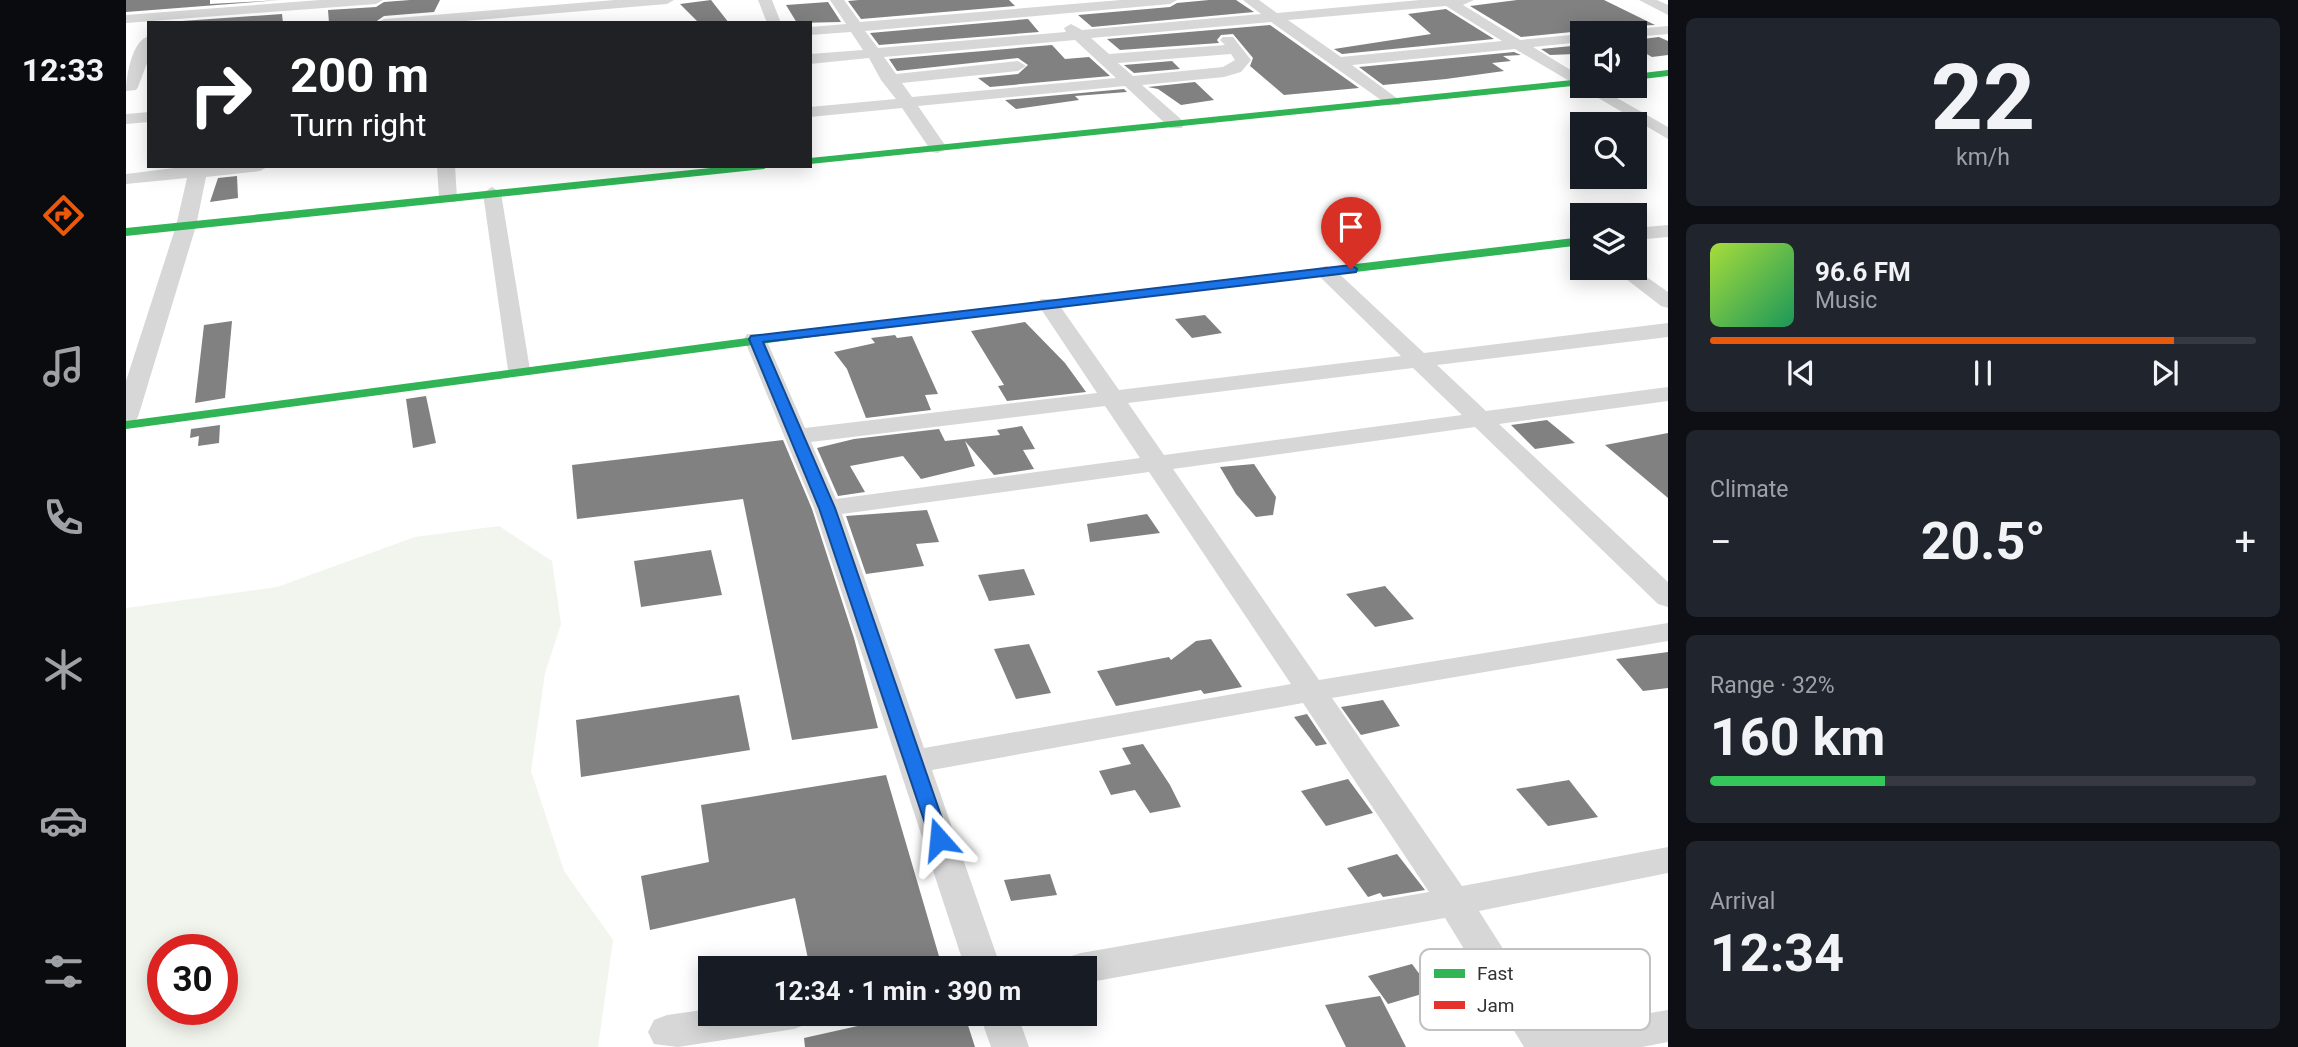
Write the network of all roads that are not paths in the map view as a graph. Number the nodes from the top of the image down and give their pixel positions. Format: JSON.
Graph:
{"nodes":[{"id":1,"x":164,"y":0,"type":"edge"},
{"id":2,"x":367,"y":0,"type":"edge"},
{"id":3,"x":376,"y":0,"type":"edge"},
{"id":4,"x":438,"y":0,"type":"edge"},
{"id":5,"x":667,"y":0,"type":"edge"},
{"id":6,"x":765,"y":0,"type":"edge"},
{"id":7,"x":836,"y":0,"type":"edge"},
{"id":8,"x":958,"y":0,"type":"edge"},
{"id":9,"x":1170,"y":0,"type":"edge"},
{"id":10,"x":1250,"y":0,"type":"edge"},
{"id":11,"x":1467,"y":0,"type":"edge"},
{"id":12,"x":1646,"y":0,"type":"edge"},
{"id":13,"x":1448,"y":1,"type":"edge"},
{"id":14,"x":313,"y":5,"type":"junction"},
{"id":15,"x":639,"y":5,"type":"edge"},
{"id":16,"x":1047,"y":5,"type":"edge"},
{"id":17,"x":1668,"y":10,"type":"edge"},
{"id":18,"x":241,"y":11,"type":"edge"},
{"id":19,"x":154,"y":17,"type":"junction"},
{"id":20,"x":973,"y":17,"type":"junction"},
{"id":21,"x":1275,"y":17,"type":"junction"},
{"id":22,"x":126,"y":19,"type":"edge"},
{"id":23,"x":309,"y":21,"type":"edge"},
{"id":24,"x":438,"y":21,"type":"edge"},
{"id":25,"x":773,"y":21,"type":"edge"},
{"id":26,"x":1207,"y":23,"type":"junction"},
{"id":27,"x":854,"y":28,"type":"junction"},
{"id":28,"x":1668,"y":30,"type":"edge"},
{"id":29,"x":812,"y":32,"type":"edge"},
{"id":30,"x":1647,"y":32,"type":"edge"},
{"id":31,"x":1078,"y":35,"type":"junction"},
{"id":32,"x":1570,"y":39,"type":"edge"},
{"id":33,"x":147,"y":42,"type":"edge"},
{"id":34,"x":996,"y":42,"type":"junction"},
{"id":35,"x":126,"y":44,"type":"edge"},
{"id":36,"x":147,"y":44,"type":"edge"},
{"id":37,"x":1518,"y":45,"type":"junction"},
{"id":38,"x":1235,"y":49,"type":"junction"},
{"id":39,"x":871,"y":54,"type":"junction"},
{"id":40,"x":812,"y":59,"type":"edge"},
{"id":41,"x":1105,"y":60,"type":"junction"},
{"id":42,"x":1338,"y":62,"type":"junction"},
{"id":43,"x":1018,"y":66,"type":"junction"},
{"id":44,"x":1668,"y":73,"type":"edge"},
{"id":45,"x":1647,"y":75,"type":"edge"},
{"id":46,"x":1570,"y":76,"type":"edge"},
{"id":47,"x":1127,"y":79,"type":"junction"},
{"id":48,"x":889,"y":80,"type":"junction"},
{"id":49,"x":1570,"y":84,"type":"edge"},
{"id":50,"x":147,"y":86,"type":"edge"},
{"id":51,"x":128,"y":88,"type":"edge"},
{"id":52,"x":1037,"y":89,"type":"junction"},
{"id":53,"x":1607,"y":98,"type":"edge"},
{"id":54,"x":1394,"y":102,"type":"junction"},
{"id":55,"x":905,"y":103,"type":"junction"},
{"id":56,"x":812,"y":113,"type":"edge"},
{"id":57,"x":147,"y":117,"type":"edge"},
{"id":58,"x":126,"y":119,"type":"edge"},
{"id":59,"x":1176,"y":124,"type":"junction"},
{"id":60,"x":1668,"y":134,"type":"edge"},
{"id":61,"x":937,"y":148,"type":"junction"},
{"id":62,"x":812,"y":162,"type":"edge"},
{"id":63,"x":219,"y":168,"type":"edge"},
{"id":64,"x":446,"y":168,"type":"edge"},
{"id":65,"x":722,"y":168,"type":"edge"},
{"id":66,"x":198,"y":169,"type":"edge"},
{"id":67,"x":701,"y":169,"type":"edge"},
{"id":68,"x":126,"y":179,"type":"edge"},
{"id":69,"x":492,"y":193,"type":"junction"},
{"id":70,"x":448,"y":198,"type":"junction"},
{"id":71,"x":186,"y":226,"type":"junction"},
{"id":72,"x":1668,"y":231,"type":"edge"},
{"id":73,"x":126,"y":232,"type":"edge"},
{"id":74,"x":1647,"y":233,"type":"edge"},
{"id":75,"x":1570,"y":242,"type":"edge"},
{"id":76,"x":1326,"y":272,"type":"junction"},
{"id":77,"x":1638,"y":280,"type":"edge"},
{"id":78,"x":1668,"y":302,"type":"edge"},
{"id":79,"x":1048,"y":303,"type":"junction"},
{"id":80,"x":1668,"y":330,"type":"edge"},
{"id":81,"x":755,"y":339,"type":"junction"},
{"id":82,"x":1417,"y":360,"type":"junction"},
{"id":83,"x":519,"y":370,"type":"junction"},
{"id":84,"x":1668,"y":394,"type":"edge"},
{"id":85,"x":1112,"y":398,"type":"junction"},
{"id":86,"x":126,"y":417,"type":"edge"},
{"id":87,"x":1477,"y":419,"type":"junction"},
{"id":88,"x":126,"y":425,"type":"edge"},
{"id":89,"x":798,"y":436,"type":"junction"},
{"id":90,"x":1155,"y":463,"type":"junction"},
{"id":91,"x":827,"y":508,"type":"junction"},
{"id":92,"x":1668,"y":598,"type":"edge"},
{"id":93,"x":1668,"y":632,"type":"edge"},
{"id":94,"x":1312,"y":693,"type":"junction"},
{"id":95,"x":913,"y":762,"type":"junction"},
{"id":96,"x":1668,"y":860,"type":"edge"},
{"id":97,"x":1454,"y":902,"type":"junction"},
{"id":98,"x":1484,"y":949,"type":"edge"},
{"id":99,"x":979,"y":956,"type":"edge"},
{"id":100,"x":1097,"y":965,"type":"edge"},
{"id":101,"x":707,"y":1026,"type":"edge"},
{"id":102,"x":1003,"y":1026,"type":"edge"},
{"id":103,"x":1668,"y":1026,"type":"edge"},
{"id":104,"x":1650,"y":1029,"type":"edge"},
{"id":105,"x":1535,"y":1030,"type":"edge"},
{"id":106,"x":1645,"y":1030,"type":"edge"},
{"id":107,"x":667,"y":1032,"type":"dead end"},
{"id":108,"x":1010,"y":1047,"type":"edge"},
{"id":109,"x":1546,"y":1047,"type":"edge"}],
"edges":[{"from":1,"to":19,"type":"street"},
{"from":2,"to":3,"type":"street"},
{"from":2,"to":14,"type":"street"},
{"from":4,"to":24,"type":"street"},
{"from":5,"to":15,"type":"street"},
{"from":6,"to":25,"type":"street"},
{"from":7,"to":27,"type":"street"},
{"from":8,"to":20,"type":"street"},
{"from":9,"to":16,"type":"street"},
{"from":10,"to":21,"type":"street"},
{"from":11,"to":13,"type":"street"},
{"from":12,"to":17,"type":"street"},
{"from":13,"to":21,"type":"street"},
{"from":13,"to":37,"type":"street"},
{"from":14,"to":18,"type":"street"},
{"from":14,"to":23,"type":"street"},
{"from":15,"to":24,"type":"street"},
{"from":16,"to":20,"type":"street"},
{"from":16,"to":31,"type":"street"},
{"from":18,"to":19,"type":"street"},
{"from":19,"to":22,"type":"street"},
{"from":20,"to":27,"type":"street"},
{"from":21,"to":26,"type":"street"},
{"from":21,"to":42,"type":"street"},
{"from":26,"to":31,"type":"street"},
{"from":26,"to":38,"type":"street"},
{"from":27,"to":29,"type":"street"},
{"from":27,"to":39,"type":"street"},
{"from":28,"to":30,"type":"street"},
{"from":31,"to":34,"type":"street"},
{"from":31,"to":41,"type":"street"},
{"from":32,"to":37,"type":"street"},
{"from":33,"to":35,"type":"street"},
{"from":34,"to":39,"type":"street"},
{"from":34,"to":43,"type":"street"},
{"from":36,"to":51,"type":"street"},
{"from":37,"to":42,"type":"street"},
{"from":37,"to":46,"type":"street"},
{"from":38,"to":41,"type":"street"},
{"from":38,"to":47,"type":"street"},
{"from":39,"to":40,"type":"street"},
{"from":39,"to":48,"type":"street"},
{"from":41,"to":47,"type":"street"},
{"from":42,"to":54,"type":"street"},
{"from":43,"to":48,"type":"street"},
{"from":43,"to":52,"type":"street"},
{"from":44,"to":45,"type":"street"},
{"from":47,"to":52,"type":"street"},
{"from":47,"to":59,"type":"street"},
{"from":48,"to":55,"type":"street"},
{"from":49,"to":54,"type":"street"},
{"from":50,"to":51,"type":"street"},
{"from":52,"to":55,"type":"street"},
{"from":53,"to":60,"type":"street"},
{"from":54,"to":59,"type":"street"},
{"from":55,"to":56,"type":"street"},
{"from":55,"to":61,"type":"street"},
{"from":57,"to":58,"type":"street"},
{"from":59,"to":61,"type":"street"},
{"from":61,"to":62,"type":"street"},
{"from":63,"to":66,"type":"street"},
{"from":64,"to":70,"type":"street"},
{"from":65,"to":67,"type":"street"},
{"from":66,"to":68,"type":"street"},
{"from":66,"to":71,"type":"street"},
{"from":67,"to":69,"type":"street"},
{"from":69,"to":70,"type":"street"},
{"from":69,"to":83,"type":"street"},
{"from":70,"to":71,"type":"street"},
{"from":71,"to":73,"type":"street"},
{"from":71,"to":86,"type":"street"},
{"from":72,"to":74,"type":"street"},
{"from":75,"to":76,"type":"street"},
{"from":76,"to":79,"type":"street"},
{"from":76,"to":82,"type":"street"},
{"from":77,"to":78,"type":"street"},
{"from":79,"to":81,"type":"street"},
{"from":79,"to":85,"type":"street"},
{"from":80,"to":82,"type":"street"},
{"from":81,"to":83,"type":"street"},
{"from":81,"to":89,"type":"street"},
{"from":82,"to":85,"type":"street"},
{"from":82,"to":87,"type":"street"},
{"from":83,"to":88,"type":"street"},
{"from":84,"to":87,"type":"street"},
{"from":85,"to":89,"type":"street"},
{"from":85,"to":90,"type":"street"},
{"from":87,"to":90,"type":"street"},
{"from":87,"to":92,"type":"street"},
{"from":89,"to":91,"type":"street"},
{"from":90,"to":91,"type":"street"},
{"from":90,"to":94,"type":"street"},
{"from":91,"to":95,"type":"street"},
{"from":93,"to":94,"type":"street"},
{"from":94,"to":95,"type":"street"},
{"from":94,"to":97,"type":"street"},
{"from":95,"to":99,"type":"street"},
{"from":96,"to":97,"type":"street"},
{"from":97,"to":98,"type":"street"},
{"from":97,"to":100,"type":"street"},
{"from":101,"to":107,"type":"street"},
{"from":102,"to":108,"type":"street"},
{"from":103,"to":104,"type":"street"},
{"from":105,"to":109,"type":"street"},
{"from":106,"to":109,"type":"street"}]}
